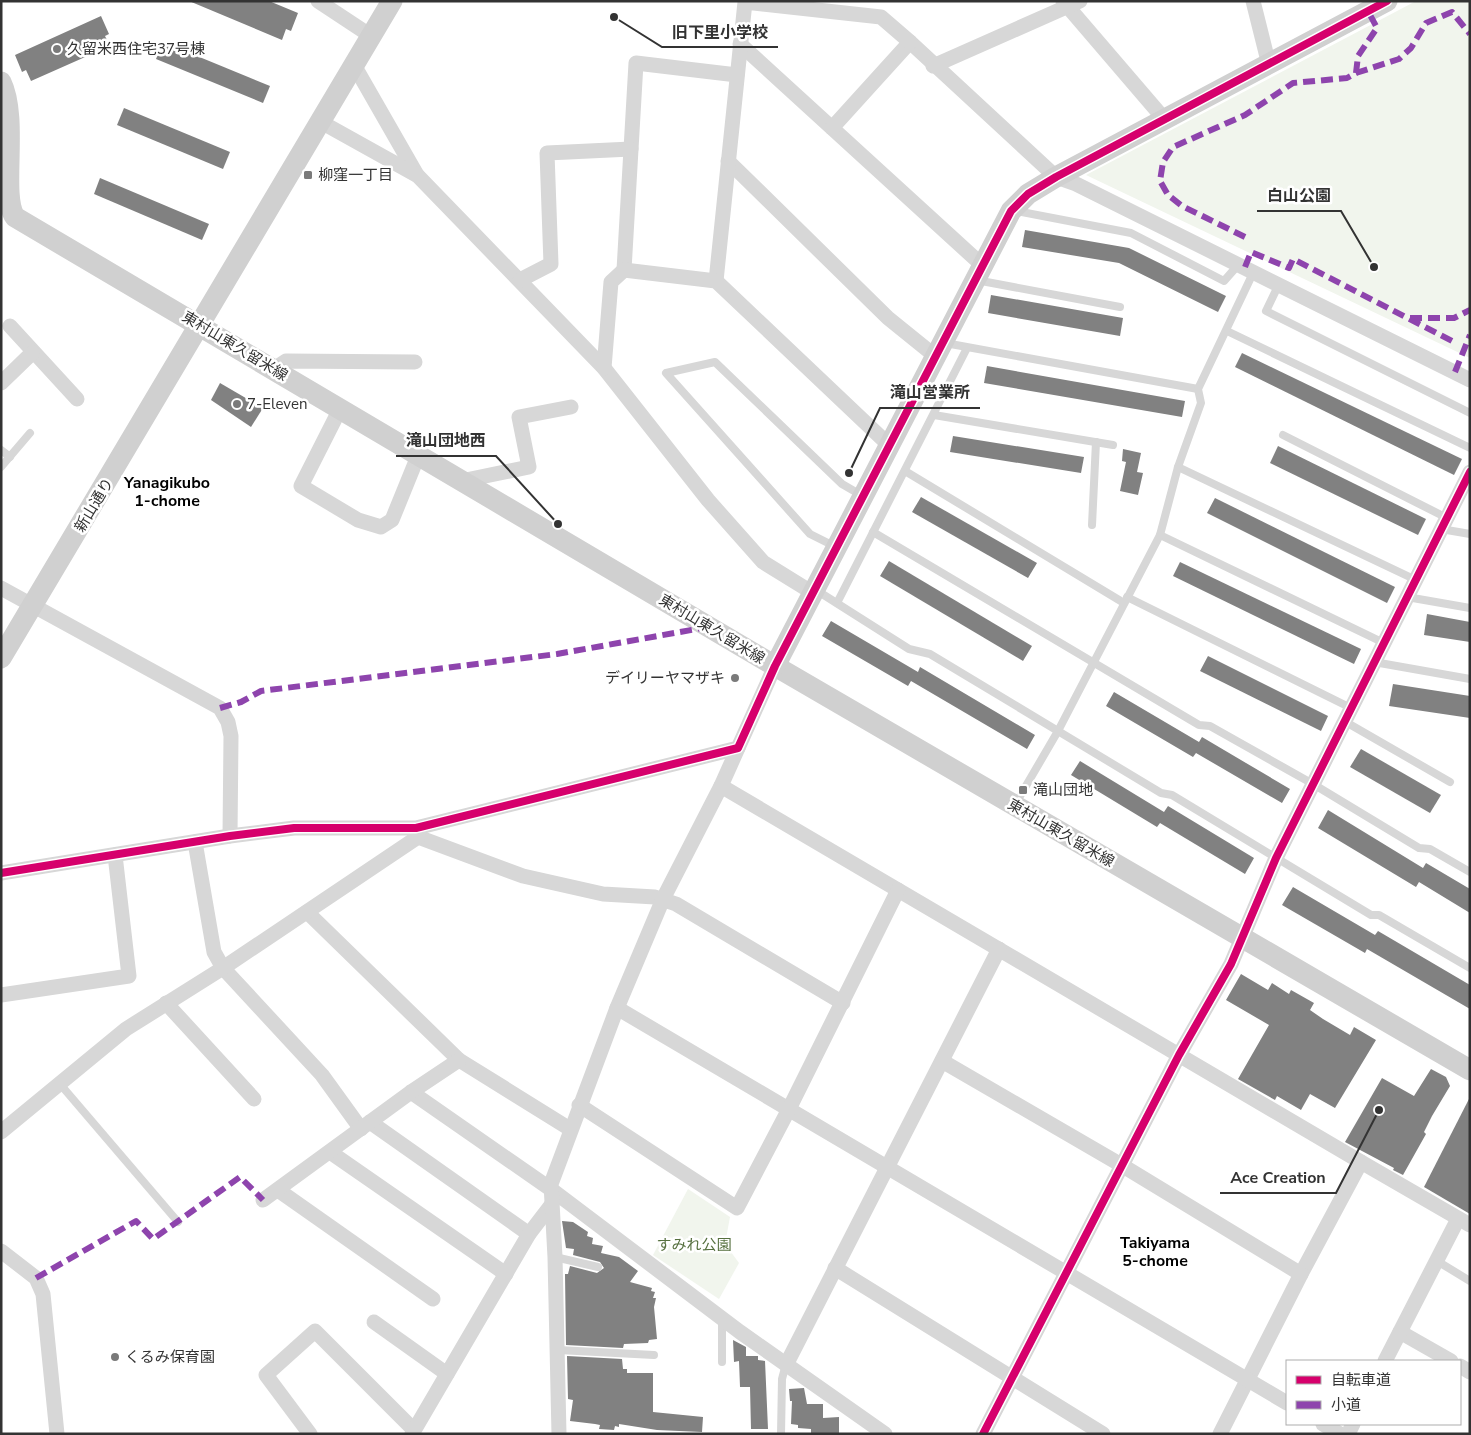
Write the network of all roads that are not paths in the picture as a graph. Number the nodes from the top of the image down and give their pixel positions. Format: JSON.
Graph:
{"nodes":[{"id":1,"x":318,"y":1,"type":"edge"},
{"id":2,"x":392,"y":1,"type":"edge"},
{"id":3,"x":1253,"y":1,"type":"edge"},
{"id":4,"x":1387,"y":1,"type":"edge"},
{"id":5,"x":1070,"y":3,"type":"edge"},
{"id":6,"x":1360,"y":8,"type":"edge"},
{"id":7,"x":371,"y":36,"type":"junction"},
{"id":8,"x":910,"y":42,"type":"junction"},
{"id":9,"x":740,"y":44,"type":"junction"},
{"id":10,"x":354,"y":65,"type":"junction"},
{"id":11,"x":1268,"y":65,"type":"junction"},
{"id":12,"x":933,"y":66,"type":"junction"},
{"id":13,"x":737,"y":75,"type":"junction"},
{"id":14,"x":1,"y":82,"type":"edge"},
{"id":15,"x":1165,"y":120,"type":"junction"},
{"id":16,"x":322,"y":122,"type":"junction"},
{"id":17,"x":832,"y":128,"type":"junction"},
{"id":18,"x":631,"y":149,"type":"junction"},
{"id":19,"x":728,"y":161,"type":"junction"},
{"id":20,"x":418,"y":176,"type":"junction"},
{"id":21,"x":1056,"y":178,"type":"junction"},
{"id":22,"x":4,"y":187,"type":"edge"},
{"id":23,"x":1011,"y":211,"type":"junction"},
{"id":24,"x":1239,"y":264,"type":"junction"},
{"id":25,"x":624,"y":270,"type":"junction"},
{"id":26,"x":1254,"y":271,"type":"junction"},
{"id":27,"x":978,"y":272,"type":"junction"},
{"id":28,"x":520,"y":280,"type":"junction"},
{"id":29,"x":716,"y":281,"type":"junction"},
{"id":30,"x":1279,"y":284,"type":"junction"},
{"id":31,"x":1120,"y":307,"type":"dead end"},
{"id":32,"x":201,"y":325,"type":"junction"},
{"id":33,"x":10,"y":326,"type":"dead end"},
{"id":34,"x":1227,"y":331,"type":"junction"},
{"id":35,"x":966,"y":348,"type":"junction"},
{"id":36,"x":939,"y":349,"type":"junction"},
{"id":37,"x":32,"y":353,"type":"junction"},
{"id":38,"x":415,"y":362,"type":"dead end"},
{"id":39,"x":604,"y":368,"type":"junction"},
{"id":40,"x":274,"y":369,"type":"junction"},
{"id":41,"x":1470,"y":380,"type":"edge"},
{"id":42,"x":1,"y":383,"type":"edge"},
{"id":43,"x":1198,"y":389,"type":"junction"},
{"id":44,"x":77,"y":399,"type":"dead end"},
{"id":45,"x":571,"y":407,"type":"dead end"},
{"id":46,"x":340,"y":410,"type":"junction"},
{"id":47,"x":1470,"y":413,"type":"edge"},
{"id":48,"x":934,"y":415,"type":"junction"},
{"id":49,"x":30,"y":432,"type":"dead end"},
{"id":50,"x":1283,"y":435,"type":"dead end"},
{"id":51,"x":1096,"y":442,"type":"junction"},
{"id":52,"x":1113,"y":445,"type":"dead end"},
{"id":53,"x":890,"y":446,"type":"junction"},
{"id":54,"x":1470,"y":448,"type":"edge"},
{"id":55,"x":1,"y":450,"type":"edge"},
{"id":56,"x":418,"y":456,"type":"junction"},
{"id":57,"x":10,"y":457,"type":"junction"},
{"id":58,"x":1,"y":467,"type":"edge"},
{"id":59,"x":1178,"y":467,"type":"junction"},
{"id":60,"x":905,"y":471,"type":"junction"},
{"id":61,"x":1470,"y":472,"type":"edge"},
{"id":62,"x":461,"y":481,"type":"junction"},
{"id":63,"x":864,"y":497,"type":"junction"},
{"id":64,"x":1444,"y":524,"type":"junction"},
{"id":65,"x":1092,"y":525,"type":"dead end"},
{"id":66,"x":873,"y":532,"type":"junction"},
{"id":67,"x":1470,"y":534,"type":"edge"},
{"id":68,"x":1160,"y":536,"type":"junction"},
{"id":69,"x":838,"y":548,"type":"junction"},
{"id":70,"x":1416,"y":580,"type":"junction"},
{"id":71,"x":1,"y":588,"type":"edge"},
{"id":72,"x":814,"y":592,"type":"junction"},
{"id":73,"x":1407,"y":597,"type":"junction"},
{"id":74,"x":1125,"y":600,"type":"junction"},
{"id":75,"x":837,"y":603,"type":"junction"},
{"id":76,"x":32,"y":607,"type":"junction"},
{"id":77,"x":1470,"y":608,"type":"edge"},
{"id":78,"x":1384,"y":643,"type":"junction"},
{"id":79,"x":1,"y":658,"type":"edge"},
{"id":80,"x":1092,"y":662,"type":"junction"},
{"id":81,"x":1374,"y":662,"type":"junction"},
{"id":82,"x":775,"y":666,"type":"junction"},
{"id":83,"x":1470,"y":679,"type":"edge"},
{"id":84,"x":1348,"y":715,"type":"junction"},
{"id":85,"x":1058,"y":731,"type":"junction"},
{"id":86,"x":738,"y":748,"type":"junction"},
{"id":87,"x":1450,"y":782,"type":"dead end"},
{"id":88,"x":1313,"y":784,"type":"junction"},
{"id":89,"x":721,"y":786,"type":"junction"},
{"id":90,"x":1014,"y":806,"type":"junction"},
{"id":91,"x":417,"y":833,"type":"junction"},
{"id":92,"x":230,"y":836,"type":"junction"},
{"id":93,"x":195,"y":842,"type":"junction"},
{"id":94,"x":115,"y":855,"type":"junction"},
{"id":95,"x":1276,"y":858,"type":"junction"},
{"id":96,"x":1470,"y":872,"type":"edge"},
{"id":97,"x":1,"y":873,"type":"edge"},
{"id":98,"x":898,"y":890,"type":"junction"},
{"id":99,"x":663,"y":899,"type":"junction"},
{"id":100,"x":307,"y":912,"type":"junction"},
{"id":101,"x":1242,"y":938,"type":"junction"},
{"id":102,"x":999,"y":949,"type":"junction"},
{"id":103,"x":223,"y":968,"type":"junction"},
{"id":104,"x":1470,"y":968,"type":"edge"},
{"id":105,"x":1,"y":995,"type":"edge"},
{"id":106,"x":166,"y":1003,"type":"junction"},
{"id":107,"x":842,"y":1003,"type":"junction"},
{"id":108,"x":617,"y":1008,"type":"junction"},
{"id":109,"x":1179,"y":1055,"type":"junction"},
{"id":110,"x":459,"y":1060,"type":"junction"},
{"id":111,"x":942,"y":1061,"type":"junction"},
{"id":112,"x":1470,"y":1070,"type":"edge"},
{"id":113,"x":60,"y":1084,"type":"junction"},
{"id":114,"x":411,"y":1092,"type":"junction"},
{"id":115,"x":254,"y":1099,"type":"dead end"},
{"id":116,"x":579,"y":1105,"type":"junction"},
{"id":117,"x":789,"y":1109,"type":"junction"},
{"id":118,"x":365,"y":1126,"type":"junction"},
{"id":119,"x":570,"y":1129,"type":"junction"},
{"id":120,"x":1,"y":1132,"type":"edge"},
{"id":121,"x":330,"y":1152,"type":"junction"},
{"id":122,"x":1362,"y":1162,"type":"junction"},
{"id":123,"x":1123,"y":1166,"type":"junction"},
{"id":124,"x":888,"y":1168,"type":"junction"},
{"id":125,"x":278,"y":1190,"type":"junction"},
{"id":126,"x":552,"y":1197,"type":"junction"},
{"id":127,"x":263,"y":1200,"type":"dead end"},
{"id":128,"x":178,"y":1222,"type":"dead end"},
{"id":129,"x":1464,"y":1222,"type":"edge"},
{"id":130,"x":529,"y":1234,"type":"junction"},
{"id":131,"x":1,"y":1251,"type":"edge"},
{"id":132,"x":555,"y":1257,"type":"junction"},
{"id":133,"x":1437,"y":1261,"type":"junction"},
{"id":134,"x":598,"y":1267,"type":"dead end"},
{"id":135,"x":835,"y":1268,"type":"junction"},
{"id":136,"x":1066,"y":1272,"type":"junction"},
{"id":137,"x":506,"y":1274,"type":"junction"},
{"id":138,"x":1301,"y":1274,"type":"junction"},
{"id":139,"x":1470,"y":1281,"type":"edge"},
{"id":140,"x":433,"y":1299,"type":"dead end"},
{"id":141,"x":722,"y":1318,"type":"junction"},
{"id":142,"x":374,"y":1322,"type":"dead end"},
{"id":143,"x":1400,"y":1332,"type":"junction"},
{"id":144,"x":558,"y":1350,"type":"junction"},
{"id":145,"x":654,"y":1355,"type":"dead end"},
{"id":146,"x":1386,"y":1360,"type":"edge"},
{"id":147,"x":1449,"y":1360,"type":"edge"},
{"id":148,"x":722,"y":1362,"type":"dead end"},
{"id":149,"x":787,"y":1362,"type":"junction"},
{"id":150,"x":447,"y":1374,"type":"junction"},
{"id":151,"x":1014,"y":1377,"type":"junction"},
{"id":152,"x":1249,"y":1380,"type":"junction"},
{"id":153,"x":1286,"y":1401,"type":"edge"},
{"id":154,"x":1325,"y":1425,"type":"edge"},
{"id":155,"x":413,"y":1432,"type":"edge"},
{"id":156,"x":57,"y":1434,"type":"edge"},
{"id":157,"x":310,"y":1434,"type":"edge"},
{"id":158,"x":559,"y":1434,"type":"edge"},
{"id":159,"x":781,"y":1434,"type":"edge"},
{"id":160,"x":885,"y":1434,"type":"edge"},
{"id":161,"x":983,"y":1434,"type":"edge"},
{"id":162,"x":1103,"y":1434,"type":"edge"},
{"id":163,"x":1220,"y":1434,"type":"edge"},
{"id":164,"x":1340,"y":1434,"type":"edge"}],
"edges":[{"from":1,"to":7,"type":"street"},
{"from":2,"to":7,"type":"street","name":"新山通り"},
{"from":3,"to":11,"type":"street"},
{"from":4,"to":6,"type":"street"},
{"from":5,"to":12,"type":"street"},
{"from":5,"to":15,"type":"street"},
{"from":6,"to":11,"type":"street"},
{"from":7,"to":10,"type":"street","name":"新山通り"},
{"from":8,"to":9,"type":"street"},
{"from":8,"to":12,"type":"street"},
{"from":8,"to":17,"type":"street"},
{"from":9,"to":13,"type":"street"},
{"from":9,"to":17,"type":"street"},
{"from":10,"to":16,"type":"street","name":"新山通り"},
{"from":10,"to":20,"type":"street"},
{"from":11,"to":15,"type":"street"},
{"from":12,"to":21,"type":"street"},
{"from":13,"to":18,"type":"street"},
{"from":13,"to":19,"type":"street"},
{"from":14,"to":22,"type":"street","name":"東村山東久留米線"},
{"from":15,"to":21,"type":"street"},
{"from":16,"to":20,"type":"street"},
{"from":16,"to":32,"type":"street","name":"新山通り"},
{"from":17,"to":27,"type":"street"},
{"from":18,"to":25,"type":"street"},
{"from":18,"to":28,"type":"street"},
{"from":19,"to":29,"type":"street"},
{"from":19,"to":36,"type":"street"},
{"from":20,"to":28,"type":"street"},
{"from":21,"to":23,"type":"street"},
{"from":21,"to":24,"type":"street"},
{"from":22,"to":32,"type":"street","name":"東村山東久留米線"},
{"from":23,"to":24,"type":"lane"},
{"from":23,"to":27,"type":"street"},
{"from":24,"to":26,"type":"street"},
{"from":25,"to":29,"type":"street"},
{"from":25,"to":39,"type":"street"},
{"from":26,"to":30,"type":"street"},
{"from":26,"to":34,"type":"lane"},
{"from":27,"to":31,"type":"lane"},
{"from":27,"to":36,"type":"street"},
{"from":28,"to":39,"type":"street"},
{"from":29,"to":53,"type":"street"},
{"from":30,"to":41,"type":"street"},
{"from":30,"to":47,"type":"lane"},
{"from":32,"to":40,"type":"street","name":"東村山東久留米線"},
{"from":32,"to":76,"type":"street","name":"新山通り"},
{"from":33,"to":37,"type":"street"},
{"from":34,"to":43,"type":"lane"},
{"from":34,"to":54,"type":"lane"},
{"from":35,"to":36,"type":"lane"},
{"from":35,"to":43,"type":"lane"},
{"from":35,"to":48,"type":"lane"},
{"from":36,"to":53,"type":"street"},
{"from":37,"to":42,"type":"street"},
{"from":37,"to":44,"type":"street"},
{"from":38,"to":40,"type":"street"},
{"from":39,"to":72,"type":"street"},
{"from":40,"to":46,"type":"street","name":"東村山東久留米線"},
{"from":43,"to":59,"type":"lane"},
{"from":45,"to":62,"type":"street"},
{"from":46,"to":56,"type":"street","name":"東村山東久留米線"},
{"from":46,"to":56,"type":"street"},
{"from":48,"to":51,"type":"lane"},
{"from":48,"to":60,"type":"lane"},
{"from":49,"to":57,"type":"lane"},
{"from":50,"to":64,"type":"lane"},
{"from":51,"to":52,"type":"lane"},
{"from":51,"to":65,"type":"lane"},
{"from":53,"to":63,"type":"street"},
{"from":55,"to":57,"type":"lane"},
{"from":56,"to":62,"type":"street","name":"東村山東久留米線"},
{"from":57,"to":58,"type":"lane"},
{"from":59,"to":68,"type":"lane"},
{"from":59,"to":70,"type":"lane"},
{"from":60,"to":66,"type":"lane"},
{"from":60,"to":74,"type":"lane"},
{"from":61,"to":64,"type":"street"},
{"from":62,"to":82,"type":"street","name":"東村山東久留米線"},
{"from":63,"to":69,"type":"street"},
{"from":63,"to":69,"type":"lane"},
{"from":64,"to":67,"type":"lane"},
{"from":64,"to":70,"type":"street"},
{"from":66,"to":75,"type":"lane"},
{"from":66,"to":80,"type":"lane"},
{"from":68,"to":74,"type":"lane"},
{"from":68,"to":78,"type":"lane"},
{"from":69,"to":72,"type":"street"},
{"from":70,"to":73,"type":"street"},
{"from":71,"to":76,"type":"street"},
{"from":72,"to":75,"type":"lane"},
{"from":72,"to":82,"type":"street"},
{"from":73,"to":77,"type":"lane"},
{"from":73,"to":78,"type":"street"},
{"from":74,"to":80,"type":"lane"},
{"from":74,"to":84,"type":"lane"},
{"from":75,"to":85,"type":"lane"},
{"from":76,"to":79,"type":"street","name":"新山通り"},
{"from":76,"to":92,"type":"street"},
{"from":78,"to":81,"type":"street"},
{"from":80,"to":85,"type":"lane"},
{"from":80,"to":88,"type":"lane"},
{"from":81,"to":83,"type":"lane"},
{"from":81,"to":84,"type":"street"},
{"from":82,"to":86,"type":"street"},
{"from":82,"to":90,"type":"street","name":"東村山東久留米線"},
{"from":84,"to":87,"type":"lane"},
{"from":84,"to":88,"type":"street"},
{"from":85,"to":90,"type":"lane"},
{"from":85,"to":95,"type":"lane"},
{"from":86,"to":89,"type":"street"},
{"from":86,"to":91,"type":"street"},
{"from":88,"to":95,"type":"street"},
{"from":88,"to":96,"type":"lane"},
{"from":89,"to":98,"type":"street"},
{"from":89,"to":99,"type":"street"},
{"from":90,"to":101,"type":"street","name":"東村山東久留米線"},
{"from":91,"to":92,"type":"street"},
{"from":91,"to":99,"type":"street"},
{"from":91,"to":100,"type":"street"},
{"from":92,"to":93,"type":"street"},
{"from":93,"to":94,"type":"street"},
{"from":93,"to":103,"type":"street"},
{"from":94,"to":97,"type":"street"},
{"from":94,"to":105,"type":"street"},
{"from":95,"to":101,"type":"street"},
{"from":95,"to":104,"type":"lane"},
{"from":98,"to":102,"type":"street"},
{"from":98,"to":107,"type":"street"},
{"from":99,"to":107,"type":"street"},
{"from":99,"to":108,"type":"street"},
{"from":100,"to":103,"type":"street"},
{"from":100,"to":110,"type":"street"},
{"from":101,"to":109,"type":"street"},
{"from":101,"to":112,"type":"street","name":"東村山東久留米線"},
{"from":102,"to":109,"type":"street"},
{"from":102,"to":111,"type":"street"},
{"from":103,"to":106,"type":"street"},
{"from":103,"to":118,"type":"street"},
{"from":106,"to":113,"type":"street"},
{"from":106,"to":115,"type":"street"},
{"from":107,"to":117,"type":"street"},
{"from":108,"to":116,"type":"street"},
{"from":108,"to":117,"type":"street"},
{"from":109,"to":122,"type":"street"},
{"from":109,"to":123,"type":"street"},
{"from":110,"to":114,"type":"street"},
{"from":110,"to":119,"type":"street"},
{"from":111,"to":123,"type":"street"},
{"from":111,"to":124,"type":"street"},
{"from":113,"to":120,"type":"street"},
{"from":113,"to":128,"type":"lane"},
{"from":114,"to":118,"type":"street"},
{"from":114,"to":126,"type":"street"},
{"from":116,"to":117,"type":"street"},
{"from":116,"to":119,"type":"street"},
{"from":117,"to":124,"type":"street"},
{"from":118,"to":121,"type":"street"},
{"from":118,"to":130,"type":"street"},
{"from":119,"to":126,"type":"street"},
{"from":121,"to":125,"type":"street"},
{"from":121,"to":137,"type":"street"},
{"from":122,"to":129,"type":"street"},
{"from":122,"to":138,"type":"street"},
{"from":123,"to":136,"type":"street"},
{"from":123,"to":138,"type":"street"},
{"from":124,"to":135,"type":"street"},
{"from":124,"to":136,"type":"street"},
{"from":125,"to":127,"type":"street"},
{"from":125,"to":140,"type":"street"},
{"from":126,"to":130,"type":"street"},
{"from":126,"to":132,"type":"street"},
{"from":126,"to":141,"type":"street"},
{"from":129,"to":133,"type":"street"},
{"from":130,"to":137,"type":"street"},
{"from":131,"to":156,"type":"street"},
{"from":132,"to":134,"type":"lane"},
{"from":132,"to":144,"type":"street"},
{"from":133,"to":139,"type":"lane"},
{"from":133,"to":143,"type":"street"},
{"from":135,"to":149,"type":"street"},
{"from":135,"to":151,"type":"street"},
{"from":136,"to":151,"type":"street"},
{"from":136,"to":152,"type":"street"},
{"from":137,"to":150,"type":"street"},
{"from":138,"to":152,"type":"street"},
{"from":141,"to":148,"type":"lane"},
{"from":141,"to":149,"type":"street"},
{"from":142,"to":150,"type":"street"},
{"from":143,"to":146,"type":"street"},
{"from":143,"to":147,"type":"street"},
{"from":144,"to":145,"type":"lane"},
{"from":144,"to":158,"type":"street"},
{"from":149,"to":159,"type":"lane"},
{"from":149,"to":160,"type":"street"},
{"from":150,"to":155,"type":"street"},
{"from":151,"to":161,"type":"street"},
{"from":151,"to":162,"type":"street"},
{"from":152,"to":153,"type":"street"},
{"from":152,"to":163,"type":"street"},
{"from":154,"to":164,"type":"street"},
{"from":155,"to":157,"type":"street"}]}
